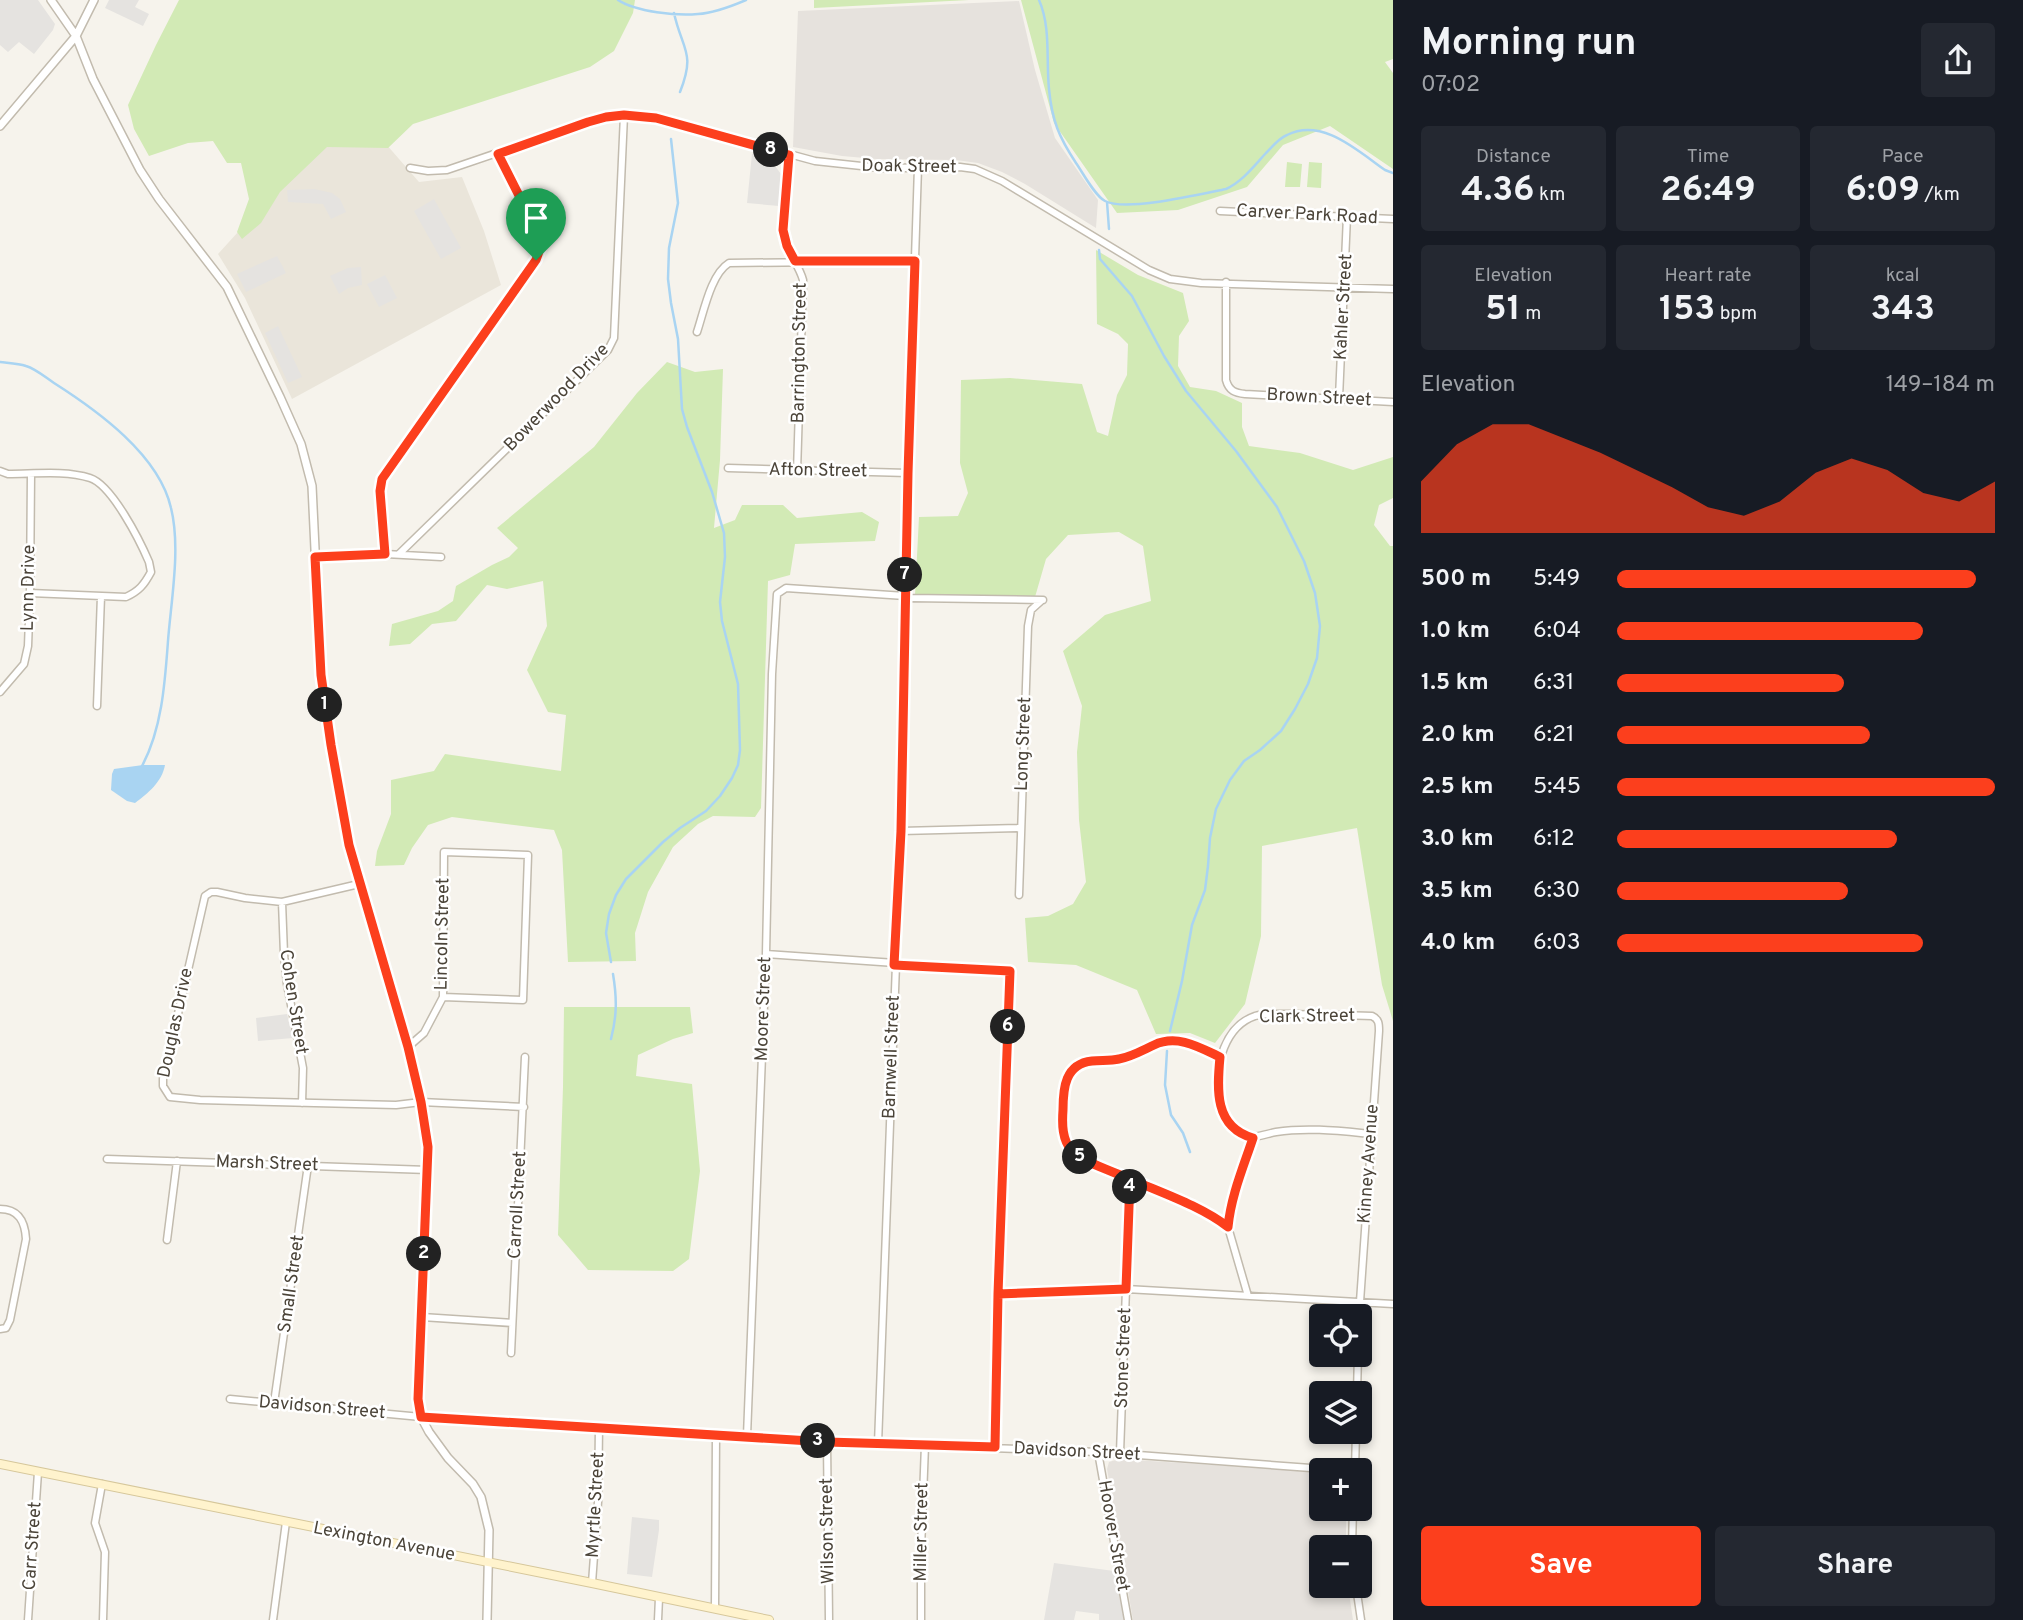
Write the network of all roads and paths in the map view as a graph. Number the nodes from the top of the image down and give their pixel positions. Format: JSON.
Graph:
{"nodes":[{"id":1,"x":51,"y":0,"type":"edge"},
{"id":2,"x":94,"y":0,"type":"edge"},
{"id":3,"x":76,"y":36,"type":"junction"},
{"id":4,"x":624,"y":115,"type":"junction"},
{"id":5,"x":0,"y":126,"type":"edge"},
{"id":6,"x":498,"y":154,"type":"junction"},
{"id":7,"x":789,"y":155,"type":"junction"},
{"id":8,"x":918,"y":167,"type":"junction"},
{"id":9,"x":410,"y":168,"type":"dead end"},
{"id":10,"x":1220,"y":211,"type":"dead end"},
{"id":11,"x":1347,"y":216,"type":"junction"},
{"id":12,"x":1393,"y":219,"type":"edge"},
{"id":13,"x":795,"y":261,"type":"junction"},
{"id":14,"x":915,"y":261,"type":"junction"},
{"id":15,"x":1226,"y":282,"type":"junction"},
{"id":16,"x":1345,"y":286,"type":"junction"},
{"id":17,"x":1393,"y":289,"type":"edge"},
{"id":18,"x":697,"y":332,"type":"dead end"},
{"id":19,"x":1339,"y":398,"type":"junction"},
{"id":20,"x":1393,"y":401,"type":"edge"},
{"id":21,"x":728,"y":468,"type":"dead end"},
{"id":22,"x":0,"y":471,"type":"edge"},
{"id":23,"x":797,"y":472,"type":"junction"},
{"id":24,"x":908,"y":473,"type":"junction"},
{"id":25,"x":31,"y":474,"type":"junction"},
{"id":26,"x":385,"y":554,"type":"junction"},
{"id":27,"x":399,"y":554,"type":"junction"},
{"id":28,"x":315,"y":557,"type":"junction"},
{"id":29,"x":441,"y":557,"type":"dead end"},
{"id":30,"x":30,"y":593,"type":"junction"},
{"id":31,"x":102,"y":596,"type":"junction"},
{"id":32,"x":905,"y":596,"type":"junction"},
{"id":33,"x":0,"y":692,"type":"edge"},
{"id":34,"x":97,"y":706,"type":"dead end"},
{"id":35,"x":1021,"y":828,"type":"junction"},
{"id":36,"x":901,"y":831,"type":"junction"},
{"id":37,"x":359,"y":884,"type":"junction"},
{"id":38,"x":1019,"y":895,"type":"dead end"},
{"id":39,"x":282,"y":902,"type":"junction"},
{"id":40,"x":766,"y":954,"type":"junction"},
{"id":41,"x":894,"y":965,"type":"junction"},
{"id":42,"x":443,"y":997,"type":"junction"},
{"id":43,"x":1372,"y":1016,"type":"joint"},
{"id":44,"x":408,"y":1047,"type":"junction"},
{"id":45,"x":525,"y":1057,"type":"dead end"},
{"id":46,"x":1220,"y":1057,"type":"junction"},
{"id":47,"x":421,"y":1102,"type":"junction"},
{"id":48,"x":302,"y":1103,"type":"junction"},
{"id":49,"x":524,"y":1107,"type":"junction"},
{"id":50,"x":1371,"y":1134,"type":"junction"},
{"id":51,"x":1253,"y":1138,"type":"junction"},
{"id":52,"x":107,"y":1159,"type":"dead end"},
{"id":53,"x":177,"y":1161,"type":"junction"},
{"id":54,"x":308,"y":1165,"type":"junction"},
{"id":55,"x":428,"y":1170,"type":"junction"},
{"id":56,"x":1130,"y":1179,"type":"junction"},
{"id":57,"x":0,"y":1209,"type":"edge"},
{"id":58,"x":1228,"y":1227,"type":"junction"},
{"id":59,"x":167,"y":1240,"type":"dead end"},
{"id":60,"x":1126,"y":1289,"type":"junction"},
{"id":61,"x":998,"y":1294,"type":"junction"},
{"id":62,"x":1248,"y":1296,"type":"junction"},
{"id":63,"x":1360,"y":1303,"type":"junction"},
{"id":64,"x":1393,"y":1304,"type":"edge"},
{"id":65,"x":422,"y":1317,"type":"junction"},
{"id":66,"x":512,"y":1323,"type":"junction"},
{"id":67,"x":0,"y":1329,"type":"edge"},
{"id":68,"x":511,"y":1353,"type":"dead end"},
{"id":69,"x":230,"y":1399,"type":"dead end"},
{"id":70,"x":274,"y":1403,"type":"junction"},
{"id":71,"x":421,"y":1417,"type":"junction"},
{"id":72,"x":599,"y":1427,"type":"junction"},
{"id":73,"x":716,"y":1434,"type":"junction"},
{"id":74,"x":747,"y":1436,"type":"junction"},
{"id":75,"x":827,"y":1442,"type":"junction"},
{"id":76,"x":878,"y":1444,"type":"junction"},
{"id":77,"x":925,"y":1445,"type":"junction"},
{"id":78,"x":995,"y":1447,"type":"junction"},
{"id":79,"x":1098,"y":1452,"type":"junction"},
{"id":80,"x":1120,"y":1454,"type":"junction"},
{"id":81,"x":0,"y":1465,"type":"edge"},
{"id":82,"x":1309,"y":1468,"type":"edge"},
{"id":83,"x":38,"y":1472,"type":"junction"},
{"id":84,"x":102,"y":1484,"type":"junction"},
{"id":85,"x":286,"y":1522,"type":"junction"},
{"id":86,"x":488,"y":1563,"type":"junction"},
{"id":87,"x":592,"y":1583,"type":"junction"},
{"id":88,"x":659,"y":1598,"type":"junction"},
{"id":89,"x":1358,"y":1598,"type":"edge"},
{"id":90,"x":715,"y":1608,"type":"junction"},
{"id":91,"x":28,"y":1620,"type":"edge"},
{"id":92,"x":103,"y":1620,"type":"edge"},
{"id":93,"x":273,"y":1620,"type":"edge"},
{"id":94,"x":488,"y":1620,"type":"edge"},
{"id":95,"x":658,"y":1620,"type":"edge"},
{"id":96,"x":769,"y":1620,"type":"edge"},
{"id":97,"x":829,"y":1620,"type":"edge"},
{"id":98,"x":921,"y":1620,"type":"edge"},
{"id":99,"x":1128,"y":1620,"type":"edge"},
{"id":100,"x":1361,"y":1620,"type":"edge"}],
"edges":[{"from":1,"to":3,"type":"street"},
{"from":2,"to":3,"type":"street"},
{"from":3,"to":5,"type":"street"},
{"from":3,"to":28,"type":"street"},
{"from":4,"to":6,"type":"street","name":"Doak Street"},
{"from":4,"to":7,"type":"street","name":"Doak Street"},
{"from":4,"to":27,"type":"street","name":"Bowerwood Drive"},
{"from":6,"to":9,"type":"street","name":"Doak Street"},
{"from":6,"to":26,"type":"street"},
{"from":7,"to":8,"type":"street","name":"Doak Street"},
{"from":7,"to":13,"type":"street","name":"Barrington Street"},
{"from":8,"to":14,"type":"street","name":"Barnwell Street"},
{"from":8,"to":15,"type":"street","name":"Doak Street"},
{"from":10,"to":11,"type":"street","name":"Carver Park Road"},
{"from":11,"to":12,"type":"street","name":"Carver Park Road"},
{"from":11,"to":16,"type":"street","name":"Kahler Street"},
{"from":13,"to":14,"type":"street"},
{"from":13,"to":18,"type":"street"},
{"from":13,"to":23,"type":"street","name":"Barrington Street"},
{"from":14,"to":24,"type":"street","name":"Barnwell Street"},
{"from":15,"to":16,"type":"street","name":"Doak Street"},
{"from":15,"to":19,"type":"street","name":"Brown Street"},
{"from":16,"to":17,"type":"street","name":"Doak Street"},
{"from":16,"to":19,"type":"street","name":"Kahler Street"},
{"from":19,"to":20,"type":"street","name":"Brown Street"},
{"from":21,"to":23,"type":"street","name":"Afton Street"},
{"from":22,"to":25,"type":"street"},
{"from":23,"to":24,"type":"street","name":"Afton Street"},
{"from":24,"to":32,"type":"street","name":"Barnwell Street"},
{"from":25,"to":30,"type":"street","name":"Lynn Drive"},
{"from":25,"to":31,"type":"street"},
{"from":26,"to":27,"type":"street"},
{"from":26,"to":28,"type":"street"},
{"from":27,"to":29,"type":"street"},
{"from":28,"to":37,"type":"street"},
{"from":30,"to":31,"type":"street"},
{"from":30,"to":33,"type":"street","name":"Lynn Drive"},
{"from":31,"to":34,"type":"street"},
{"from":32,"to":35,"type":"street","name":"Long Street"},
{"from":32,"to":36,"type":"street","name":"Barnwell Street"},
{"from":32,"to":40,"type":"street","name":"Moore Street"},
{"from":35,"to":36,"type":"street"},
{"from":35,"to":38,"type":"street","name":"Long Street"},
{"from":36,"to":41,"type":"street","name":"Barnwell Street"},
{"from":37,"to":39,"type":"street","name":"Douglas Drive"},
{"from":37,"to":44,"type":"street"},
{"from":39,"to":48,"type":"street","name":"Cohen Street"},
{"from":39,"to":48,"type":"street","name":"Douglas Drive"},
{"from":40,"to":41,"type":"street"},
{"from":40,"to":74,"type":"street","name":"Moore Street"},
{"from":41,"to":61,"type":"street"},
{"from":41,"to":76,"type":"street","name":"Barnwell Street"},
{"from":42,"to":42,"type":"street","name":"Lincoln Street"},
{"from":42,"to":44,"type":"street","name":"Lincoln Street"},
{"from":43,"to":46,"type":"street","name":"Clark Street"},
{"from":43,"to":50,"type":"street","name":"Kinney Avenue"},
{"from":44,"to":47,"type":"street"},
{"from":45,"to":49,"type":"street","name":"Carroll Street"},
{"from":46,"to":51,"type":"street"},
{"from":46,"to":56,"type":"street"},
{"from":47,"to":48,"type":"street","name":"Douglas Drive"},
{"from":47,"to":49,"type":"street","name":"Douglas Drive"},
{"from":47,"to":55,"type":"street"},
{"from":49,"to":66,"type":"street","name":"Carroll Street"},
{"from":50,"to":51,"type":"street"},
{"from":50,"to":63,"type":"street","name":"Kinney Avenue"},
{"from":51,"to":58,"type":"street"},
{"from":52,"to":53,"type":"street","name":"Marsh Street"},
{"from":53,"to":54,"type":"street","name":"Marsh Street"},
{"from":53,"to":59,"type":"street"},
{"from":54,"to":55,"type":"street","name":"Marsh Street"},
{"from":54,"to":70,"type":"street","name":"Small Street"},
{"from":55,"to":65,"type":"street"},
{"from":56,"to":58,"type":"street"},
{"from":56,"to":60,"type":"street","name":"Stone Street"},
{"from":57,"to":67,"type":"street"},
{"from":58,"to":62,"type":"street"},
{"from":60,"to":61,"type":"street"},
{"from":60,"to":62,"type":"street"},
{"from":60,"to":80,"type":"street","name":"Stone Street"},
{"from":61,"to":78,"type":"street"},
{"from":62,"to":63,"type":"street"},
{"from":63,"to":64,"type":"street"},
{"from":65,"to":66,"type":"street"},
{"from":65,"to":71,"type":"street"},
{"from":66,"to":68,"type":"street","name":"Carroll Street"},
{"from":69,"to":70,"type":"street","name":"Davidson Street"},
{"from":70,"to":71,"type":"street","name":"Davidson Street"},
{"from":71,"to":72,"type":"street","name":"Davidson Street"},
{"from":71,"to":86,"type":"street"},
{"from":72,"to":73,"type":"street","name":"Davidson Street"},
{"from":72,"to":87,"type":"street","name":"Myrtle Street"},
{"from":73,"to":74,"type":"street","name":"Davidson Street"},
{"from":73,"to":90,"type":"street"},
{"from":74,"to":75,"type":"street","name":"Davidson Street"},
{"from":75,"to":76,"type":"street","name":"Davidson Street"},
{"from":75,"to":97,"type":"street","name":"Wilson Street"},
{"from":76,"to":77,"type":"street","name":"Davidson Street"},
{"from":77,"to":78,"type":"street","name":"Davidson Street"},
{"from":77,"to":98,"type":"street","name":"Miller Street"},
{"from":78,"to":79,"type":"street","name":"Davidson Street"},
{"from":79,"to":80,"type":"street","name":"Davidson Street"},
{"from":79,"to":99,"type":"street","name":"Hoover Street"},
{"from":80,"to":82,"type":"street","name":"Davidson Street"},
{"from":81,"to":83,"type":"main road","name":"Lexington Avenue"},
{"from":83,"to":84,"type":"main road","name":"Lexington Avenue"},
{"from":83,"to":91,"type":"street","name":"Carr Street"},
{"from":84,"to":85,"type":"main road","name":"Lexington Avenue"},
{"from":84,"to":92,"type":"street"},
{"from":85,"to":86,"type":"main road","name":"Lexington Avenue"},
{"from":85,"to":93,"type":"street"},
{"from":86,"to":87,"type":"main road","name":"Lexington Avenue"},
{"from":86,"to":94,"type":"street"},
{"from":87,"to":88,"type":"main road","name":"Lexington Avenue"},
{"from":88,"to":90,"type":"main road","name":"Lexington Avenue"},
{"from":88,"to":95,"type":"street"},
{"from":89,"to":100,"type":"street"},
{"from":90,"to":96,"type":"main road","name":"Lexington Avenue"}]}
